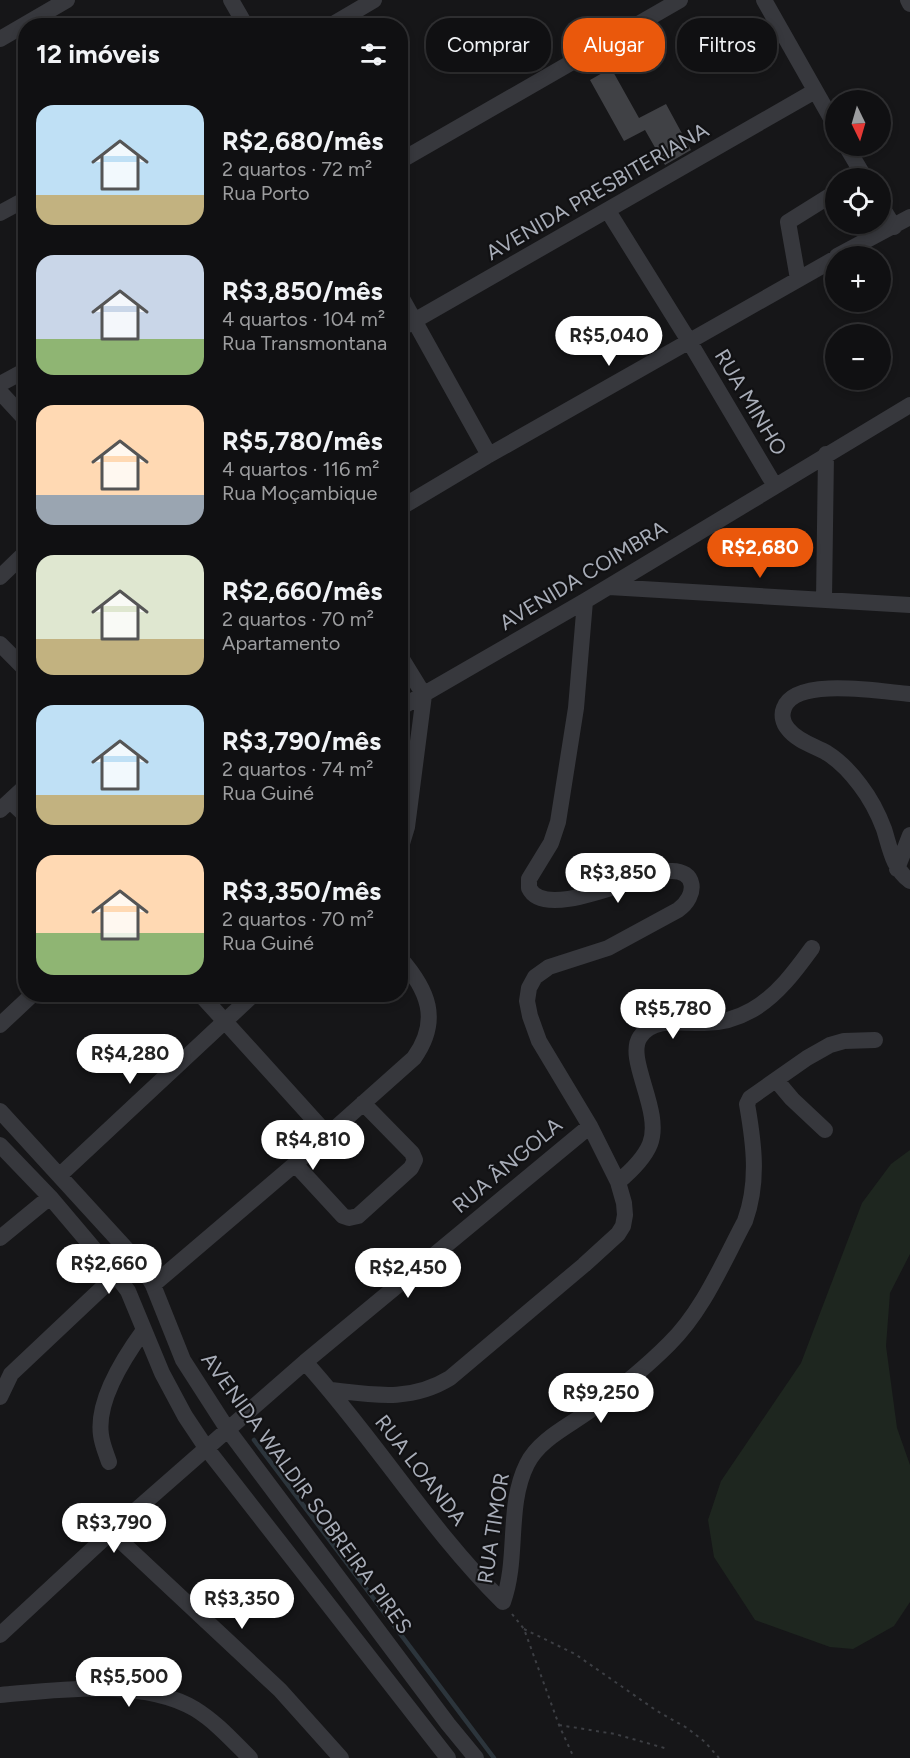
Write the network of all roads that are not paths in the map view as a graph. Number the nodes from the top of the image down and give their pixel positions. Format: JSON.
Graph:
{"nodes":[{"id":1,"x":67,"y":0,"type":"edge"},
{"id":2,"x":231,"y":0,"type":"edge"},
{"id":3,"x":374,"y":0,"type":"edge"},
{"id":4,"x":680,"y":0,"type":"edge"},
{"id":5,"x":764,"y":0,"type":"edge"},
{"id":6,"x":908,"y":0,"type":"edge"},
{"id":7,"x":910,"y":4,"type":"edge"},
{"id":8,"x":36,"y":18,"type":"edge"},
{"id":9,"x":241,"y":18,"type":"edge"},
{"id":10,"x":344,"y":18,"type":"edge"},
{"id":11,"x":18,"y":29,"type":"edge"},
{"id":12,"x":0,"y":39,"type":"edge"},
{"id":13,"x":815,"y":91,"type":"junction"},
{"id":14,"x":825,"y":108,"type":"edge"},
{"id":15,"x":408,"y":156,"type":"edge"},
{"id":16,"x":825,"y":199,"type":"edge"},
{"id":17,"x":18,"y":203,"type":"edge"},
{"id":18,"x":608,"y":211,"type":"junction"},
{"id":19,"x":0,"y":213,"type":"edge"},
{"id":20,"x":891,"y":216,"type":"edge"},
{"id":21,"x":910,"y":217,"type":"edge"},
{"id":22,"x":902,"y":228,"type":"edge"},
{"id":23,"x":861,"y":246,"type":"edge"},
{"id":24,"x":825,"y":263,"type":"edge"},
{"id":25,"x":798,"y":279,"type":"junction"},
{"id":26,"x":408,"y":325,"type":"edge"},
{"id":27,"x":688,"y":341,"type":"junction"},
{"id":28,"x":18,"y":374,"type":"edge"},
{"id":29,"x":0,"y":384,"type":"edge"},
{"id":30,"x":0,"y":392,"type":"edge"},
{"id":31,"x":910,"y":405,"type":"edge"},
{"id":32,"x":18,"y":411,"type":"edge"},
{"id":33,"x":489,"y":454,"type":"junction"},
{"id":34,"x":826,"y":454,"type":"junction"},
{"id":35,"x":775,"y":486,"type":"junction"},
{"id":36,"x":408,"y":503,"type":"edge"},
{"id":37,"x":18,"y":560,"type":"edge"},
{"id":38,"x":0,"y":577,"type":"edge"},
{"id":39,"x":609,"y":587,"type":"junction"},
{"id":40,"x":824,"y":600,"type":"junction"},
{"id":41,"x":585,"y":601,"type":"junction"},
{"id":42,"x":910,"y":605,"type":"edge"},
{"id":43,"x":0,"y":644,"type":"edge"},
{"id":44,"x":18,"y":661,"type":"edge"},
{"id":45,"x":408,"y":669,"type":"edge"},
{"id":46,"x":424,"y":694,"type":"junction"},
{"id":47,"x":910,"y":694,"type":"edge"},
{"id":48,"x":408,"y":703,"type":"edge"},
{"id":49,"x":18,"y":794,"type":"edge"},
{"id":50,"x":5,"y":806,"type":"edge"},
{"id":51,"x":408,"y":819,"type":"edge"},
{"id":52,"x":910,"y":835,"type":"edge"},
{"id":53,"x":897,"y":869,"type":"junction"},
{"id":54,"x":910,"y":881,"type":"edge"},
{"id":55,"x":812,"y":948,"type":"dead end"},
{"id":56,"x":408,"y":967,"type":"edge"},
{"id":57,"x":24,"y":1002,"type":"edge"},
{"id":58,"x":207,"y":1002,"type":"edge"},
{"id":59,"x":245,"y":1002,"type":"edge"},
{"id":60,"x":224,"y":1020,"type":"junction"},
{"id":61,"x":0,"y":1025,"type":"edge"},
{"id":62,"x":875,"y":1040,"type":"dead end"},
{"id":63,"x":776,"y":1080,"type":"junction"},
{"id":64,"x":363,"y":1103,"type":"junction"},
{"id":65,"x":0,"y":1111,"type":"edge"},
{"id":66,"x":590,"y":1126,"type":"junction"},
{"id":67,"x":825,"y":1130,"type":"dead end"},
{"id":68,"x":327,"y":1134,"type":"junction"},
{"id":69,"x":0,"y":1145,"type":"edge"},
{"id":70,"x":295,"y":1164,"type":"junction"},
{"id":71,"x":60,"y":1175,"type":"junction"},
{"id":72,"x":618,"y":1182,"type":"junction"},
{"id":73,"x":50,"y":1197,"type":"junction"},
{"id":74,"x":0,"y":1238,"type":"edge"},
{"id":75,"x":116,"y":1275,"type":"junction"},
{"id":76,"x":153,"y":1285,"type":"junction"},
{"id":77,"x":144,"y":1330,"type":"junction"},
{"id":78,"x":305,"y":1362,"type":"junction"},
{"id":79,"x":5,"y":1368,"type":"edge"},
{"id":80,"x":331,"y":1390,"type":"junction"},
{"id":81,"x":0,"y":1397,"type":"edge"},
{"id":82,"x":228,"y":1430,"type":"junction"},
{"id":83,"x":207,"y":1449,"type":"junction"},
{"id":84,"x":109,"y":1462,"type":"dead end"},
{"id":85,"x":111,"y":1532,"type":"junction"},
{"id":86,"x":503,"y":1602,"type":"joint"},
{"id":87,"x":0,"y":1635,"type":"edge"},
{"id":88,"x":0,"y":1695,"type":"edge"},
{"id":89,"x":250,"y":1758,"type":"edge"},
{"id":90,"x":341,"y":1758,"type":"edge"},
{"id":91,"x":448,"y":1758,"type":"edge"},
{"id":92,"x":476,"y":1758,"type":"edge"}],
"edges":[{"from":1,"to":8,"type":"street"},
{"from":2,"to":9,"type":"street"},
{"from":3,"to":10,"type":"street"},
{"from":4,"to":15,"type":"street"},
{"from":5,"to":13,"type":"street"},
{"from":6,"to":7,"type":"street"},
{"from":11,"to":12,"type":"street"},
{"from":13,"to":14,"type":"street"},
{"from":13,"to":18,"type":"street","name":"AVENIDA PRESBITERIANA"},
{"from":16,"to":25,"type":"street"},
{"from":17,"to":19,"type":"street"},
{"from":18,"to":26,"type":"street","name":"AVENIDA PRESBITERIANA"},
{"from":18,"to":27,"type":"street","name":"RUA MINHO"},
{"from":20,"to":22,"type":"street"},
{"from":21,"to":22,"type":"street"},
{"from":22,"to":23,"type":"street"},
{"from":24,"to":25,"type":"street"},
{"from":25,"to":27,"type":"street"},
{"from":26,"to":33,"type":"street"},
{"from":27,"to":33,"type":"street"},
{"from":27,"to":35,"type":"street","name":"RUA MINHO"},
{"from":28,"to":29,"type":"street"},
{"from":30,"to":32,"type":"street"},
{"from":31,"to":34,"type":"street","name":"AVENIDA COIMBRA"},
{"from":33,"to":36,"type":"street"},
{"from":34,"to":35,"type":"street","name":"AVENIDA COIMBRA"},
{"from":34,"to":40,"type":"street"},
{"from":35,"to":39,"type":"street","name":"AVENIDA COIMBRA"},
{"from":37,"to":38,"type":"street"},
{"from":39,"to":40,"type":"street"},
{"from":39,"to":41,"type":"street","name":"AVENIDA COIMBRA"},
{"from":40,"to":42,"type":"street"},
{"from":41,"to":46,"type":"street","name":"AVENIDA COIMBRA"},
{"from":41,"to":66,"type":"street"},
{"from":43,"to":44,"type":"street"},
{"from":45,"to":46,"type":"street"},
{"from":46,"to":48,"type":"street","name":"AVENIDA COIMBRA"},
{"from":46,"to":51,"type":"street"},
{"from":47,"to":53,"type":"street"},
{"from":49,"to":50,"type":"street"},
{"from":52,"to":53,"type":"street"},
{"from":53,"to":54,"type":"street"},
{"from":55,"to":72,"type":"street"},
{"from":56,"to":64,"type":"street"},
{"from":57,"to":61,"type":"street"},
{"from":58,"to":60,"type":"street"},
{"from":59,"to":60,"type":"street"},
{"from":60,"to":68,"type":"street"},
{"from":60,"to":71,"type":"street"},
{"from":62,"to":63,"type":"street"},
{"from":63,"to":67,"type":"street"},
{"from":63,"to":86,"type":"street","name":"RUA TIMOR"},
{"from":64,"to":68,"type":"street"},
{"from":64,"to":70,"type":"street"},
{"from":65,"to":71,"type":"street","name":"AVENIDA WALDIR SOBREIRA PIRES"},
{"from":66,"to":72,"type":"street"},
{"from":66,"to":78,"type":"street","name":"RUA ÂNGOLA"},
{"from":68,"to":70,"type":"street"},
{"from":69,"to":73,"type":"street"},
{"from":70,"to":76,"type":"street"},
{"from":71,"to":76,"type":"street","name":"AVENIDA WALDIR SOBREIRA PIRES"},
{"from":72,"to":80,"type":"street"},
{"from":73,"to":74,"type":"street"},
{"from":73,"to":75,"type":"street"},
{"from":75,"to":77,"type":"street"},
{"from":75,"to":79,"type":"street"},
{"from":76,"to":82,"type":"street","name":"AVENIDA WALDIR SOBREIRA PIRES"},
{"from":77,"to":83,"type":"street"},
{"from":77,"to":84,"type":"street"},
{"from":78,"to":80,"type":"street","name":"RUA LOANDA"},
{"from":78,"to":82,"type":"street","name":"RUA ÂNGOLA"},
{"from":79,"to":81,"type":"street"},
{"from":80,"to":86,"type":"street","name":"RUA LOANDA"},
{"from":82,"to":83,"type":"street","name":"RUA ÂNGOLA"},
{"from":82,"to":92,"type":"street","name":"AVENIDA WALDIR SOBREIRA PIRES"},
{"from":83,"to":85,"type":"street","name":"RUA ÂNGOLA"},
{"from":83,"to":91,"type":"street"},
{"from":85,"to":87,"type":"street","name":"RUA ÂNGOLA"},
{"from":85,"to":90,"type":"street"},
{"from":88,"to":89,"type":"street"}]}
